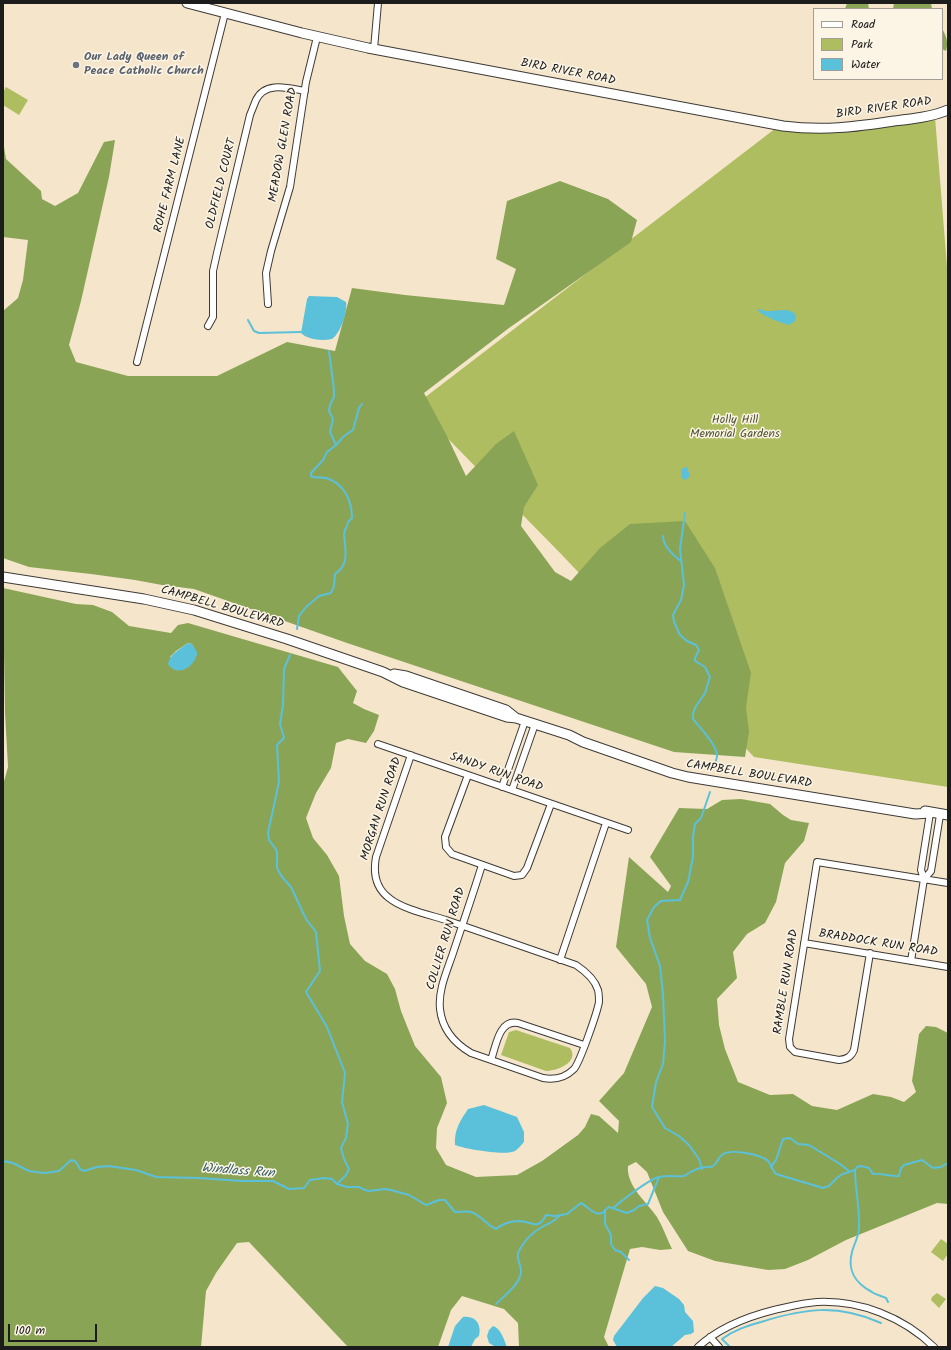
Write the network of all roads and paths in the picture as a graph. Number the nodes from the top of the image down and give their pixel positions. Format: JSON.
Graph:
{"nodes":[{"id":1,"x":187,"y":3,"type":"edge"},
{"id":2,"x":378,"y":3,"type":"edge"},
{"id":3,"x":225,"y":13,"type":"junction"},
{"id":4,"x":317,"y":37,"type":"junction"},
{"id":5,"x":374,"y":49,"type":"junction"},
{"id":6,"x":305,"y":91,"type":"junction"},
{"id":7,"x":948,"y":110,"type":"edge"},
{"id":8,"x":268,"y":304,"type":"dead end"},
{"id":9,"x":208,"y":326,"type":"dead end"},
{"id":10,"x":138,"y":362,"type":"dead end"},
{"id":11,"x":3,"y":577,"type":"edge"},
{"id":12,"x":525,"y":721,"type":"junction"},
{"id":13,"x":536,"y":724,"type":"junction"},
{"id":14,"x":378,"y":744,"type":"dead end"},
{"id":15,"x":410,"y":755,"type":"junction"},
{"id":16,"x":468,"y":775,"type":"junction"},
{"id":17,"x":502,"y":787,"type":"junction"},
{"id":18,"x":512,"y":790,"type":"junction"},
{"id":19,"x":551,"y":804,"type":"junction"},
{"id":20,"x":930,"y":813,"type":"junction"},
{"id":21,"x":944,"y":815,"type":"edge"},
{"id":22,"x":606,"y":823,"type":"junction"},
{"id":23,"x":628,"y":830,"type":"dead end"},
{"id":24,"x":482,"y":865,"type":"junction"},
{"id":25,"x":924,"y":880,"type":"junction"},
{"id":26,"x":948,"y":883,"type":"edge"},
{"id":27,"x":462,"y":926,"type":"junction"},
{"id":28,"x":804,"y":943,"type":"junction"},
{"id":29,"x":870,"y":953,"type":"junction"},
{"id":30,"x":560,"y":960,"type":"junction"},
{"id":31,"x":911,"y":961,"type":"junction"},
{"id":32,"x":948,"y":967,"type":"edge"},
{"id":33,"x":584,"y":1045,"type":"junction"},
{"id":34,"x":491,"y":1060,"type":"junction"},
{"id":35,"x":710,"y":1337,"type":"junction"},
{"id":36,"x":698,"y":1347,"type":"edge"},
{"id":37,"x":719,"y":1347,"type":"edge"},
{"id":38,"x":934,"y":1347,"type":"edge"}],
"edges":[{"from":1,"to":3,"type":"street","name":"BIRD RIVER ROAD"},
{"from":2,"to":5,"type":"street"},
{"from":3,"to":4,"type":"street","name":"BIRD RIVER ROAD"},
{"from":3,"to":10,"type":"street","name":"ROHE FARM LANE"},
{"from":4,"to":5,"type":"street","name":"BIRD RIVER ROAD"},
{"from":4,"to":6,"type":"street","name":"MEADOW GLEN ROAD"},
{"from":5,"to":7,"type":"street","name":"BIRD RIVER ROAD"},
{"from":6,"to":8,"type":"street","name":"MEADOW GLEN ROAD"},
{"from":6,"to":9,"type":"street","name":"OLDFIELD COURT"},
{"from":11,"to":12,"type":"street","name":"CAMPBELL BOULEVARD"},
{"from":12,"to":13,"type":"street","name":"CAMPBELL BOULEVARD"},
{"from":12,"to":17,"type":"street"},
{"from":13,"to":18,"type":"street"},
{"from":13,"to":20,"type":"street","name":"CAMPBELL BOULEVARD"},
{"from":14,"to":15,"type":"street","name":"SANDY RUN ROAD"},
{"from":15,"to":16,"type":"street","name":"SANDY RUN ROAD"},
{"from":15,"to":27,"type":"street","name":"MORGAN RUN ROAD"},
{"from":16,"to":17,"type":"street","name":"SANDY RUN ROAD"},
{"from":16,"to":24,"type":"street"},
{"from":17,"to":18,"type":"street","name":"SANDY RUN ROAD"},
{"from":18,"to":19,"type":"street","name":"SANDY RUN ROAD"},
{"from":19,"to":22,"type":"street","name":"SANDY RUN ROAD"},
{"from":19,"to":24,"type":"street"},
{"from":20,"to":21,"type":"street","name":"CAMPBELL BOULEVARD"},
{"from":20,"to":25,"type":"street"},
{"from":21,"to":25,"type":"street"},
{"from":22,"to":23,"type":"street","name":"SANDY RUN ROAD"},
{"from":22,"to":30,"type":"street"},
{"from":24,"to":27,"type":"street","name":"COLLIER RUN ROAD"},
{"from":25,"to":26,"type":"street"},
{"from":25,"to":28,"type":"street","name":"RAMBLE RUN ROAD"},
{"from":25,"to":31,"type":"street"},
{"from":27,"to":30,"type":"street","name":"MORGAN RUN ROAD"},
{"from":27,"to":34,"type":"street","name":"COLLIER RUN ROAD"},
{"from":28,"to":29,"type":"street","name":"BRADDOCK RUN ROAD"},
{"from":28,"to":29,"type":"street","name":"RAMBLE RUN ROAD"},
{"from":29,"to":31,"type":"street","name":"BRADDOCK RUN ROAD"},
{"from":30,"to":33,"type":"street","name":"COLLIER RUN ROAD"},
{"from":31,"to":32,"type":"street","name":"BRADDOCK RUN ROAD"},
{"from":33,"to":34,"type":"street","name":"COLLIER RUN ROAD"},
{"from":33,"to":34,"type":"street"},
{"from":35,"to":36,"type":"street"},
{"from":35,"to":37,"type":"street"},
{"from":35,"to":38,"type":"street"}]}
